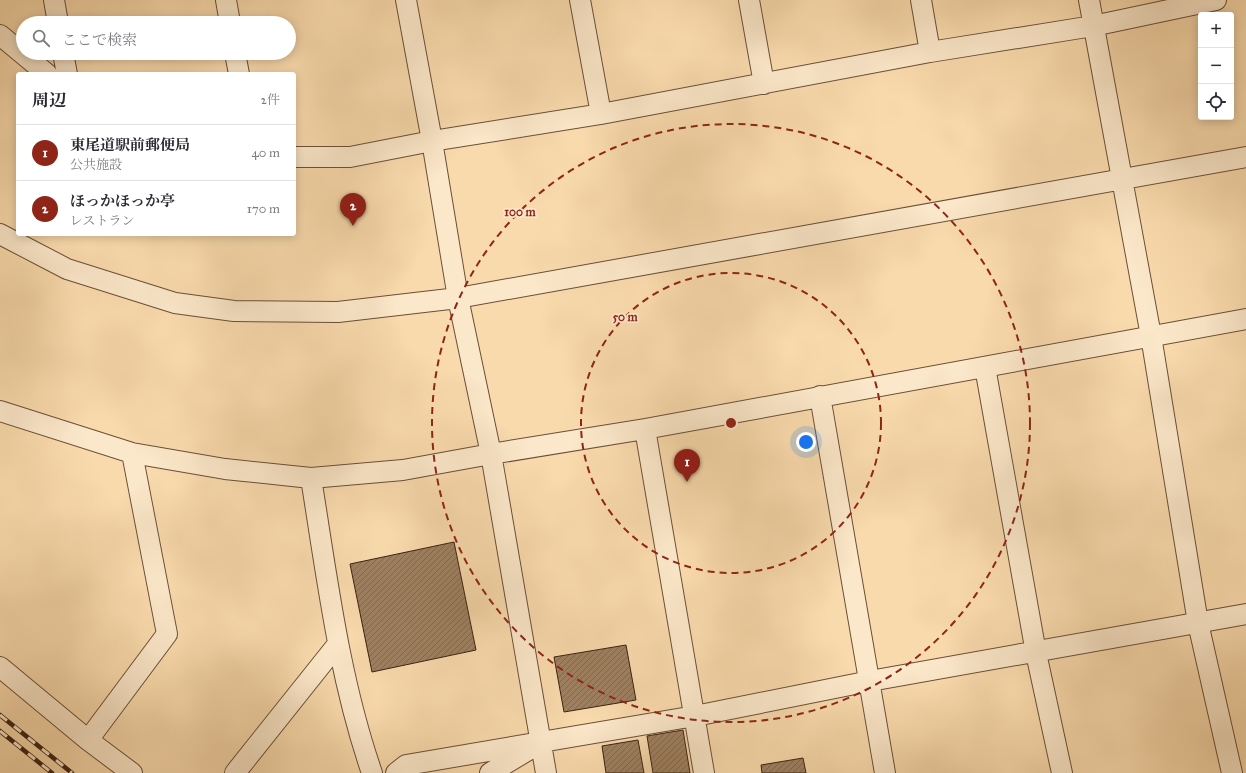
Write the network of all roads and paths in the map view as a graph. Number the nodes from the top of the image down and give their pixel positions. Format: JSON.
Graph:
{"nodes":[{"id":1,"x":54,"y":0,"type":"edge"},
{"id":2,"x":226,"y":0,"type":"edge"},
{"id":3,"x":406,"y":0,"type":"edge"},
{"id":4,"x":580,"y":0,"type":"edge"},
{"id":5,"x":749,"y":0,"type":"edge"},
{"id":6,"x":921,"y":0,"type":"edge"},
{"id":7,"x":1089,"y":0,"type":"edge"},
{"id":8,"x":1216,"y":0,"type":"edge"},
{"id":9,"x":57,"y":16,"type":"edge"},
{"id":10,"x":229,"y":16,"type":"edge"},
{"id":11,"x":1093,"y":26,"type":"junction"},
{"id":12,"x":0,"y":36,"type":"edge"},
{"id":13,"x":16,"y":49,"type":"edge"},
{"id":14,"x":930,"y":52,"type":"junction"},
{"id":15,"x":30,"y":60,"type":"edge"},
{"id":16,"x":64,"y":60,"type":"edge"},
{"id":17,"x":236,"y":60,"type":"edge"},
{"id":18,"x":45,"y":72,"type":"edge"},
{"id":19,"x":67,"y":72,"type":"edge"},
{"id":20,"x":239,"y":72,"type":"edge"},
{"id":21,"x":764,"y":84,"type":"junction"},
{"id":22,"x":601,"y":114,"type":"junction"},
{"id":23,"x":432,"y":141,"type":"junction"},
{"id":24,"x":296,"y":157,"type":"edge"},
{"id":25,"x":1246,"y":157,"type":"edge"},
{"id":26,"x":1122,"y":179,"type":"junction"},
{"id":27,"x":0,"y":234,"type":"edge"},
{"id":28,"x":458,"y":298,"type":"junction"},
{"id":29,"x":1246,"y":319,"type":"edge"},
{"id":30,"x":1151,"y":336,"type":"junction"},
{"id":31,"x":985,"y":367,"type":"junction"},
{"id":32,"x":820,"y":396,"type":"junction"},
{"id":33,"x":0,"y":411,"type":"edge"},
{"id":34,"x":645,"y":429,"type":"junction"},
{"id":35,"x":132,"y":453,"type":"junction"},
{"id":36,"x":491,"y":454,"type":"junction"},
{"id":37,"x":311,"y":478,"type":"junction"},
{"id":38,"x":1246,"y":614,"type":"edge"},
{"id":39,"x":1198,"y":623,"type":"junction"},
{"id":40,"x":338,"y":645,"type":"junction"},
{"id":41,"x":1036,"y":652,"type":"junction"},
{"id":42,"x":0,"y":667,"type":"edge"},
{"id":43,"x":870,"y":682,"type":"junction"},
{"id":44,"x":695,"y":716,"type":"junction"},
{"id":45,"x":88,"y":740,"type":"junction"},
{"id":46,"x":542,"y":743,"type":"junction"},
{"id":47,"x":132,"y":773,"type":"edge"},
{"id":48,"x":235,"y":773,"type":"edge"},
{"id":49,"x":372,"y":773,"type":"edge"},
{"id":50,"x":396,"y":773,"type":"edge"},
{"id":51,"x":490,"y":773,"type":"edge"},
{"id":52,"x":546,"y":773,"type":"edge"},
{"id":53,"x":704,"y":773,"type":"edge"},
{"id":54,"x":885,"y":773,"type":"edge"},
{"id":55,"x":1062,"y":773,"type":"edge"},
{"id":56,"x":1232,"y":773,"type":"edge"}],
"edges":[{"from":1,"to":9,"type":"street"},
{"from":2,"to":10,"type":"street"},
{"from":3,"to":23,"type":"street"},
{"from":4,"to":22,"type":"street"},
{"from":5,"to":21,"type":"street"},
{"from":6,"to":14,"type":"street"},
{"from":7,"to":11,"type":"street"},
{"from":8,"to":11,"type":"street"},
{"from":11,"to":14,"type":"street"},
{"from":11,"to":26,"type":"street"},
{"from":12,"to":13,"type":"street"},
{"from":14,"to":21,"type":"street"},
{"from":15,"to":18,"type":"street"},
{"from":16,"to":19,"type":"street"},
{"from":17,"to":20,"type":"street"},
{"from":21,"to":22,"type":"street"},
{"from":22,"to":23,"type":"street"},
{"from":23,"to":24,"type":"street"},
{"from":23,"to":28,"type":"street"},
{"from":25,"to":26,"type":"street"},
{"from":26,"to":28,"type":"street"},
{"from":26,"to":30,"type":"street"},
{"from":27,"to":28,"type":"street"},
{"from":28,"to":36,"type":"street"},
{"from":29,"to":30,"type":"street"},
{"from":30,"to":31,"type":"street"},
{"from":30,"to":39,"type":"street"},
{"from":31,"to":32,"type":"street"},
{"from":31,"to":41,"type":"street"},
{"from":32,"to":34,"type":"street"},
{"from":32,"to":43,"type":"street"},
{"from":33,"to":35,"type":"street"},
{"from":34,"to":36,"type":"street"},
{"from":34,"to":44,"type":"street"},
{"from":35,"to":37,"type":"street"},
{"from":35,"to":45,"type":"street"},
{"from":36,"to":37,"type":"street"},
{"from":36,"to":46,"type":"street"},
{"from":37,"to":40,"type":"street"},
{"from":38,"to":39,"type":"street"},
{"from":39,"to":41,"type":"street"},
{"from":39,"to":56,"type":"street"},
{"from":40,"to":48,"type":"street"},
{"from":40,"to":49,"type":"street"},
{"from":41,"to":43,"type":"street"},
{"from":41,"to":55,"type":"street"},
{"from":42,"to":45,"type":"street"},
{"from":43,"to":44,"type":"street"},
{"from":43,"to":54,"type":"street"},
{"from":44,"to":46,"type":"street"},
{"from":44,"to":53,"type":"street"},
{"from":45,"to":47,"type":"street"},
{"from":46,"to":50,"type":"street"},
{"from":46,"to":51,"type":"street"},
{"from":46,"to":52,"type":"street"}]}
